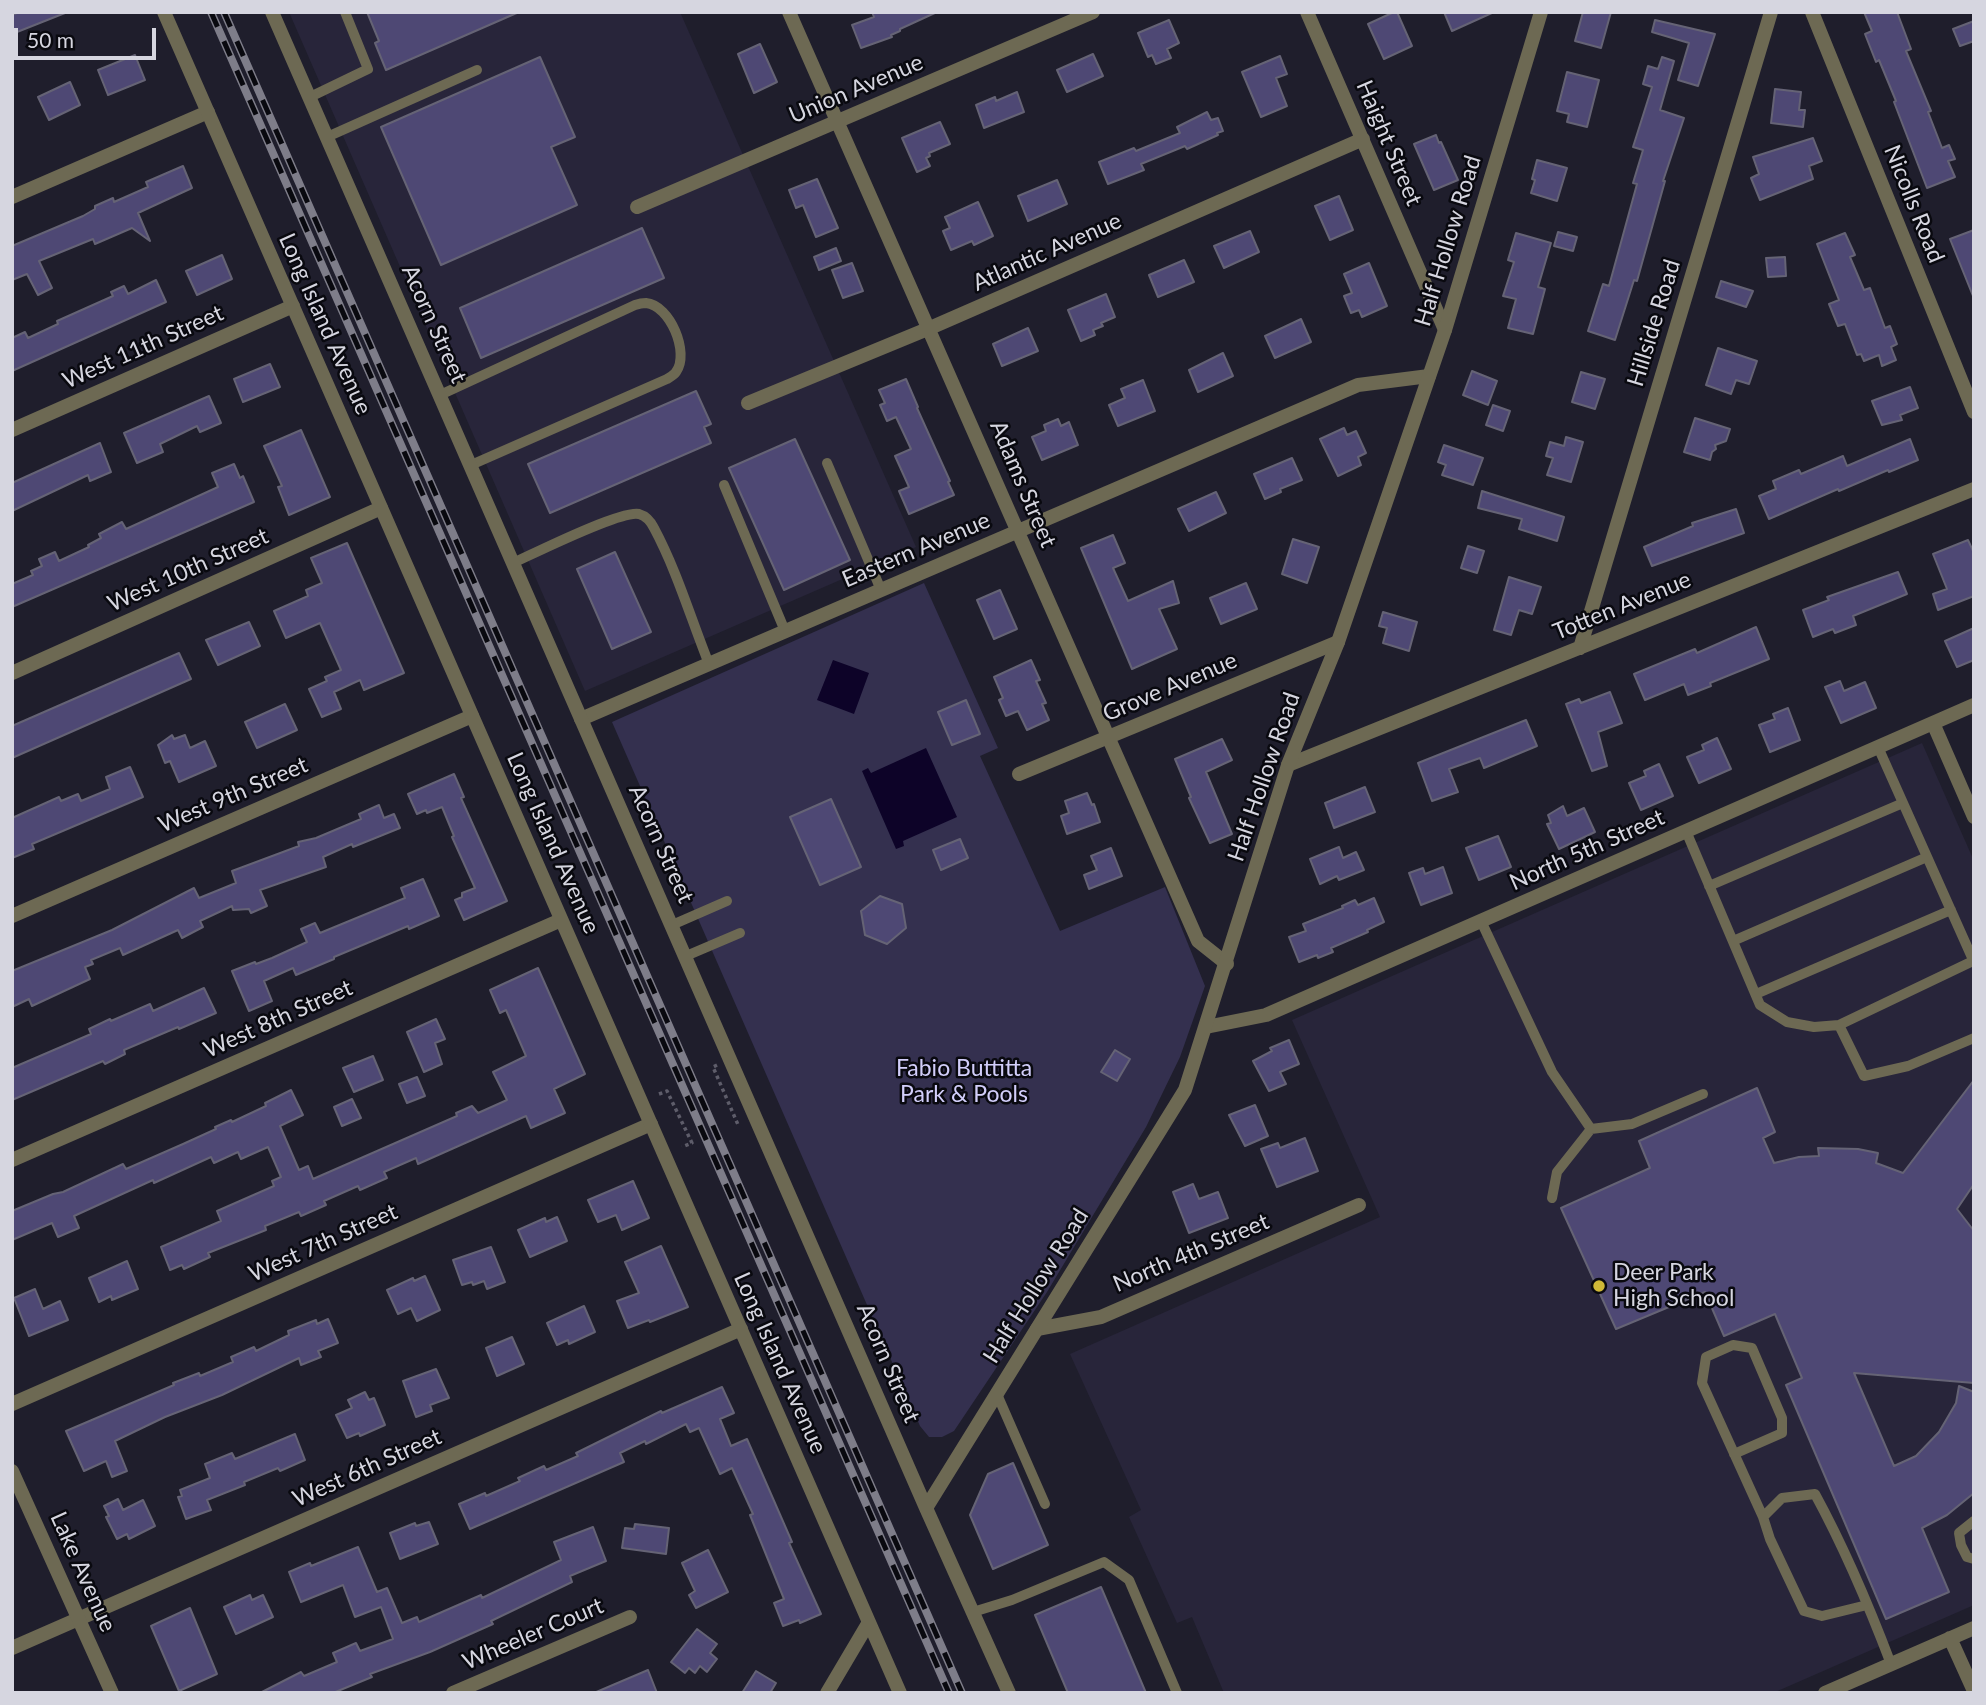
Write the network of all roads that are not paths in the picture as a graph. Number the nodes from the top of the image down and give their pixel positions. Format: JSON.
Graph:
{"nodes":[{"id":1,"x":164,"y":12,"type":"edge"},
{"id":2,"x":272,"y":12,"type":"edge"},
{"id":3,"x":345,"y":12,"type":"edge"},
{"id":4,"x":789,"y":12,"type":"edge"},
{"id":5,"x":1093,"y":12,"type":"edge"},
{"id":6,"x":1307,"y":12,"type":"edge"},
{"id":7,"x":1541,"y":12,"type":"edge"},
{"id":8,"x":1771,"y":12,"type":"edge"},
{"id":9,"x":1812,"y":12,"type":"edge"},
{"id":10,"x":477,"y":70,"type":"dead end"},
{"id":11,"x":310,"y":97,"type":"junction"},
{"id":12,"x":208,"y":112,"type":"junction"},
{"id":13,"x":838,"y":122,"type":"junction"},
{"id":14,"x":327,"y":137,"type":"junction"},
{"id":15,"x":1363,"y":139,"type":"junction"},
{"id":16,"x":12,"y":197,"type":"edge"},
{"id":17,"x":637,"y":207,"type":"dead end"},
{"id":18,"x":293,"y":306,"type":"junction"},
{"id":19,"x":930,"y":328,"type":"junction"},
{"id":20,"x":1445,"y":330,"type":"junction"},
{"id":21,"x":1429,"y":376,"type":"junction"},
{"id":22,"x":440,"y":395,"type":"junction"},
{"id":23,"x":748,"y":403,"type":"dead end"},
{"id":24,"x":1974,"y":412,"type":"edge"},
{"id":25,"x":12,"y":430,"type":"edge"},
{"id":26,"x":827,"y":463,"type":"dead end"},
{"id":27,"x":471,"y":465,"type":"junction"},
{"id":28,"x":724,"y":485,"type":"dead end"},
{"id":29,"x":1974,"y":489,"type":"edge"},
{"id":30,"x":381,"y":508,"type":"junction"},
{"id":31,"x":1018,"y":531,"type":"junction"},
{"id":32,"x":513,"y":563,"type":"junction"},
{"id":33,"x":881,"y":590,"type":"junction"},
{"id":34,"x":785,"y":631,"type":"junction"},
{"id":35,"x":1338,"y":642,"type":"junction"},
{"id":36,"x":1580,"y":648,"type":"junction"},
{"id":37,"x":709,"y":664,"type":"junction"},
{"id":38,"x":12,"y":673,"type":"edge"},
{"id":39,"x":1974,"y":705,"type":"edge"},
{"id":40,"x":472,"y":716,"type":"junction"},
{"id":41,"x":581,"y":719,"type":"junction"},
{"id":42,"x":1933,"y":723,"type":"junction"},
{"id":43,"x":1108,"y":738,"type":"junction"},
{"id":44,"x":1878,"y":747,"type":"junction"},
{"id":45,"x":1288,"y":765,"type":"junction"},
{"id":46,"x":1019,"y":774,"type":"dead end"},
{"id":47,"x":1903,"y":803,"type":"junction"},
{"id":48,"x":1974,"y":817,"type":"edge"},
{"id":49,"x":1686,"y":831,"type":"junction"},
{"id":50,"x":1927,"y":857,"type":"junction"},
{"id":51,"x":1709,"y":886,"type":"junction"},
{"id":52,"x":727,"y":901,"type":"dead end"},
{"id":53,"x":1951,"y":910,"type":"junction"},
{"id":54,"x":12,"y":916,"type":"edge"},
{"id":55,"x":561,"y":920,"type":"junction"},
{"id":56,"x":1481,"y":921,"type":"junction"},
{"id":57,"x":672,"y":925,"type":"junction"},
{"id":58,"x":740,"y":933,"type":"dead end"},
{"id":59,"x":1733,"y":941,"type":"junction"},
{"id":60,"x":686,"y":956,"type":"junction"},
{"id":61,"x":1974,"y":962,"type":"edge"},
{"id":62,"x":1227,"y":964,"type":"junction"},
{"id":63,"x":1756,"y":994,"type":"junction"},
{"id":64,"x":1839,"y":1025,"type":"junction"},
{"id":65,"x":1210,"y":1026,"type":"junction"},
{"id":66,"x":1974,"y":1038,"type":"edge"},
{"id":67,"x":1703,"y":1094,"type":"dead end"},
{"id":68,"x":651,"y":1124,"type":"junction"},
{"id":69,"x":1591,"y":1129,"type":"junction"},
{"id":70,"x":12,"y":1160,"type":"edge"},
{"id":71,"x":1552,"y":1198,"type":"dead end"},
{"id":72,"x":1359,"y":1205,"type":"dead end"},
{"id":73,"x":741,"y":1329,"type":"junction"},
{"id":74,"x":1037,"y":1329,"type":"junction"},
{"id":75,"x":996,"y":1392,"type":"junction"},
{"id":76,"x":12,"y":1404,"type":"edge"},
{"id":77,"x":1734,"y":1454,"type":"junction"},
{"id":78,"x":12,"y":1471,"type":"edge"},
{"id":79,"x":1045,"y":1504,"type":"dead end"},
{"id":80,"x":926,"y":1508,"type":"junction"},
{"id":81,"x":1763,"y":1517,"type":"junction"},
{"id":82,"x":1974,"y":1521,"type":"edge"},
{"id":83,"x":1974,"y":1559,"type":"edge"},
{"id":84,"x":1867,"y":1605,"type":"junction"},
{"id":85,"x":973,"y":1612,"type":"junction"},
{"id":86,"x":630,"y":1617,"type":"dead end"},
{"id":87,"x":80,"y":1618,"type":"junction"},
{"id":88,"x":869,"y":1622,"type":"junction"},
{"id":89,"x":1974,"y":1628,"type":"edge"},
{"id":90,"x":1951,"y":1638,"type":"junction"},
{"id":91,"x":12,"y":1648,"type":"edge"},
{"id":92,"x":1891,"y":1664,"type":"junction"},
{"id":93,"x":1974,"y":1691,"type":"edge"},
{"id":94,"x":112,"y":1693,"type":"edge"},
{"id":95,"x":453,"y":1693,"type":"edge"},
{"id":96,"x":827,"y":1693,"type":"edge"},
{"id":97,"x":900,"y":1693,"type":"edge"},
{"id":98,"x":1009,"y":1693,"type":"edge"},
{"id":99,"x":1177,"y":1693,"type":"edge"},
{"id":100,"x":1825,"y":1693,"type":"edge"}],
"edges":[{"from":1,"to":12,"type":"street","name":"Long Island Avenue"},
{"from":2,"to":11,"type":"street","name":"Acorn Street"},
{"from":3,"to":11,"type":"lane"},
{"from":4,"to":13,"type":"street","name":"Adams Street"},
{"from":5,"to":13,"type":"street","name":"Union Avenue"},
{"from":6,"to":15,"type":"street","name":"Haight Street"},
{"from":7,"to":20,"type":"street","name":"Half Hollow Road"},
{"from":8,"to":36,"type":"street","name":"Hillside Road"},
{"from":9,"to":24,"type":"street","name":"Nicolls Road"},
{"from":10,"to":14,"type":"lane"},
{"from":11,"to":14,"type":"street","name":"Acorn Street"},
{"from":12,"to":16,"type":"street"},
{"from":12,"to":18,"type":"street","name":"Long Island Avenue"},
{"from":13,"to":17,"type":"street","name":"Union Avenue"},
{"from":13,"to":19,"type":"street","name":"Adams Street"},
{"from":14,"to":22,"type":"street","name":"Acorn Street"},
{"from":15,"to":19,"type":"street","name":"Atlantic Avenue"},
{"from":15,"to":20,"type":"street","name":"Haight Street"},
{"from":18,"to":25,"type":"street","name":"West 11th Street"},
{"from":18,"to":30,"type":"street","name":"Long Island Avenue"},
{"from":19,"to":23,"type":"street","name":"Atlantic Avenue"},
{"from":19,"to":31,"type":"street","name":"Adams Street"},
{"from":20,"to":21,"type":"street","name":"Half Hollow Road"},
{"from":21,"to":31,"type":"street","name":"Eastern Avenue"},
{"from":21,"to":35,"type":"street","name":"Half Hollow Road"},
{"from":22,"to":27,"type":"street","name":"Acorn Street"},
{"from":22,"to":27,"type":"lane"},
{"from":26,"to":33,"type":"lane"},
{"from":27,"to":32,"type":"street","name":"Acorn Street"},
{"from":28,"to":34,"type":"lane"},
{"from":29,"to":36,"type":"street","name":"Totten Avenue"},
{"from":30,"to":38,"type":"street","name":"West 10th Street"},
{"from":30,"to":40,"type":"street","name":"Long Island Avenue"},
{"from":31,"to":33,"type":"street","name":"Eastern Avenue"},
{"from":31,"to":43,"type":"street","name":"Adams Street"},
{"from":32,"to":37,"type":"lane"},
{"from":32,"to":41,"type":"street","name":"Acorn Street"},
{"from":33,"to":34,"type":"street","name":"Eastern Avenue"},
{"from":34,"to":37,"type":"street","name":"Eastern Avenue"},
{"from":35,"to":43,"type":"street","name":"Grove Avenue"},
{"from":35,"to":45,"type":"street","name":"Half Hollow Road"},
{"from":36,"to":45,"type":"street","name":"Totten Avenue"},
{"from":37,"to":41,"type":"street","name":"Eastern Avenue"},
{"from":39,"to":42,"type":"street","name":"North 5th Street"},
{"from":40,"to":54,"type":"street","name":"West 9th Street"},
{"from":40,"to":55,"type":"street","name":"Long Island Avenue"},
{"from":41,"to":57,"type":"street","name":"Acorn Street"},
{"from":42,"to":44,"type":"street","name":"North 5th Street"},
{"from":42,"to":48,"type":"street"},
{"from":43,"to":46,"type":"street","name":"Grove Avenue"},
{"from":43,"to":62,"type":"street","name":"Adams Street"},
{"from":44,"to":47,"type":"lane"},
{"from":44,"to":49,"type":"street","name":"North 5th Street"},
{"from":45,"to":62,"type":"street","name":"Half Hollow Road"},
{"from":47,"to":50,"type":"lane"},
{"from":47,"to":51,"type":"lane"},
{"from":49,"to":51,"type":"lane"},
{"from":49,"to":56,"type":"street","name":"North 5th Street"},
{"from":50,"to":53,"type":"lane"},
{"from":50,"to":59,"type":"lane"},
{"from":51,"to":59,"type":"lane"},
{"from":52,"to":57,"type":"lane"},
{"from":53,"to":61,"type":"lane"},
{"from":53,"to":63,"type":"lane"},
{"from":55,"to":68,"type":"street","name":"Long Island Avenue"},
{"from":55,"to":70,"type":"street","name":"West 8th Street"},
{"from":56,"to":65,"type":"street","name":"North 5th Street"},
{"from":56,"to":69,"type":"lane"},
{"from":57,"to":60,"type":"street","name":"Acorn Street"},
{"from":58,"to":60,"type":"lane"},
{"from":59,"to":63,"type":"lane"},
{"from":60,"to":80,"type":"street","name":"Acorn Street"},
{"from":61,"to":64,"type":"lane"},
{"from":62,"to":65,"type":"street","name":"Half Hollow Road"},
{"from":63,"to":64,"type":"lane"},
{"from":64,"to":66,"type":"lane"},
{"from":65,"to":74,"type":"street","name":"Half Hollow Road"},
{"from":67,"to":69,"type":"lane"},
{"from":68,"to":73,"type":"street","name":"Long Island Avenue"},
{"from":68,"to":76,"type":"street","name":"West 7th Street"},
{"from":69,"to":71,"type":"lane"},
{"from":72,"to":74,"type":"street","name":"North 4th Street"},
{"from":73,"to":87,"type":"street","name":"West 6th Street"},
{"from":73,"to":88,"type":"street","name":"Long Island Avenue"},
{"from":74,"to":75,"type":"street","name":"Half Hollow Road"},
{"from":75,"to":79,"type":"lane"},
{"from":75,"to":80,"type":"street","name":"Half Hollow Road"},
{"from":77,"to":77,"type":"lane"},
{"from":77,"to":81,"type":"lane"},
{"from":78,"to":87,"type":"street","name":"Lake Avenue"},
{"from":80,"to":85,"type":"street","name":"Acorn Street"},
{"from":81,"to":84,"type":"lane"},
{"from":81,"to":84,"type":"lane"},
{"from":82,"to":83,"type":"lane"},
{"from":84,"to":92,"type":"lane"},
{"from":85,"to":98,"type":"street","name":"Acorn Street"},
{"from":85,"to":99,"type":"lane"},
{"from":86,"to":95,"type":"street","name":"Wheeler Court"},
{"from":87,"to":91,"type":"street","name":"West 6th Street"},
{"from":87,"to":94,"type":"street","name":"Lake Avenue"},
{"from":88,"to":96,"type":"street"},
{"from":88,"to":97,"type":"street","name":"Long Island Avenue"},
{"from":89,"to":90,"type":"street"},
{"from":90,"to":92,"type":"street"},
{"from":90,"to":93,"type":"street"},
{"from":92,"to":100,"type":"street"}]}
